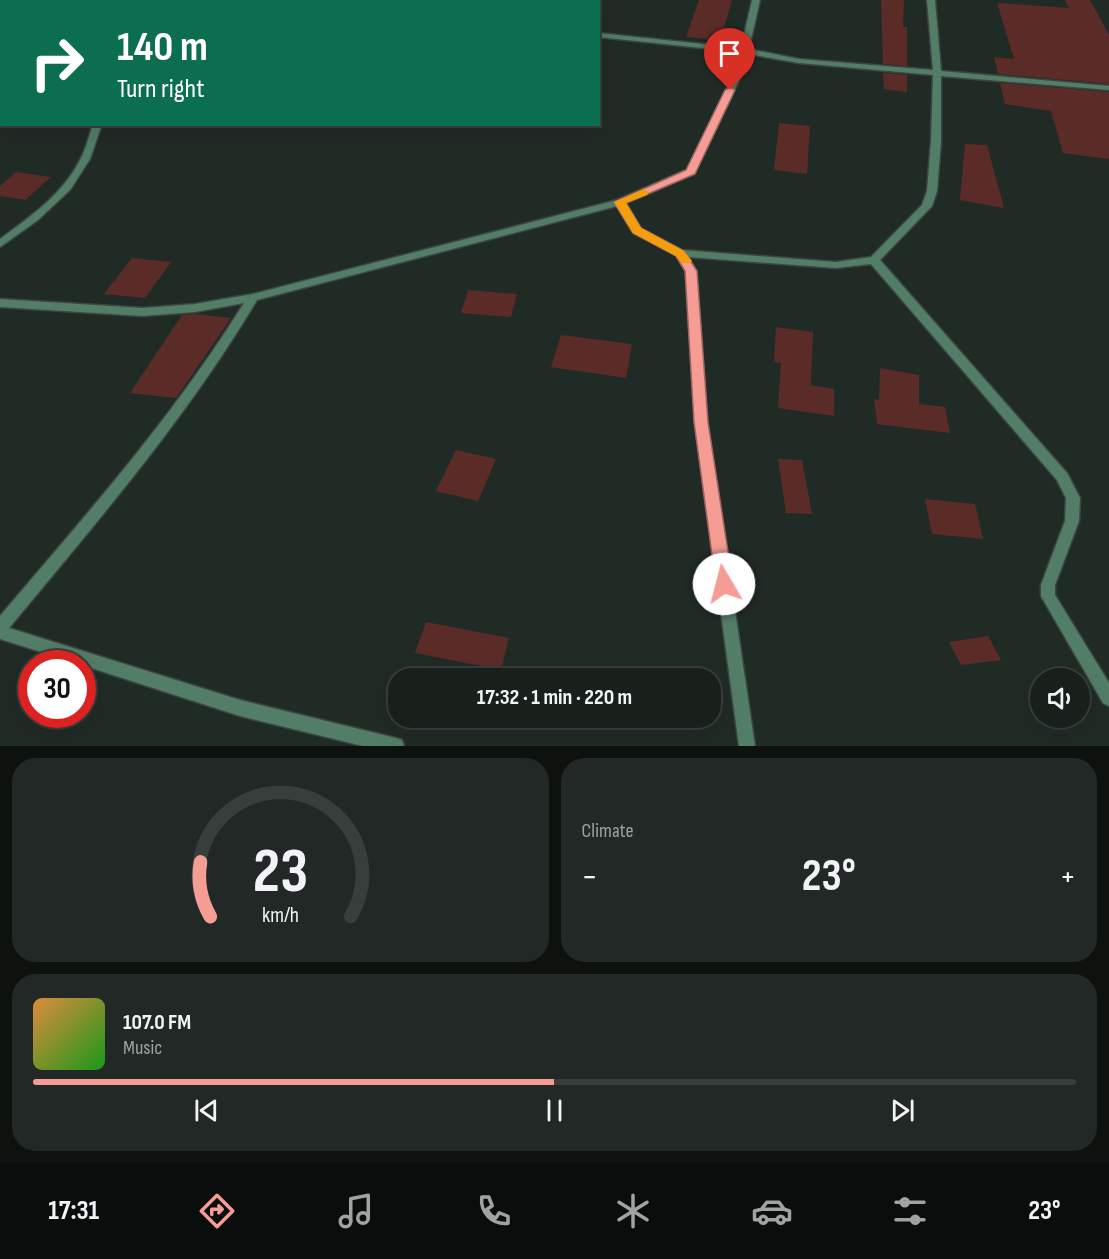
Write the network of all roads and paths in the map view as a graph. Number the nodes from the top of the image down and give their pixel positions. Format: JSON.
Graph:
{"nodes":[{"id":1,"x":756,"y":0,"type":"edge"},
{"id":2,"x":931,"y":0,"type":"edge"},
{"id":3,"x":600,"y":35,"type":"edge"},
{"id":4,"x":745,"y":52,"type":"junction"},
{"id":5,"x":937,"y":71,"type":"junction"},
{"id":6,"x":1109,"y":88,"type":"edge"},
{"id":7,"x":97,"y":126,"type":"edge"},
{"id":8,"x":620,"y":202,"type":"junction"},
{"id":9,"x":0,"y":244,"type":"edge"},
{"id":10,"x":680,"y":253,"type":"junction"},
{"id":11,"x":874,"y":260,"type":"junction"},
{"id":12,"x":254,"y":298,"type":"junction"},
{"id":13,"x":0,"y":303,"type":"edge"},
{"id":14,"x":0,"y":627,"type":"edge"},
{"id":15,"x":0,"y":633,"type":"edge"},
{"id":16,"x":1109,"y":698,"type":"edge"},
{"id":17,"x":396,"y":746,"type":"edge"},
{"id":18,"x":747,"y":746,"type":"edge"}],
"edges":[{"from":1,"to":4,"type":"street"},
{"from":2,"to":5,"type":"street"},
{"from":3,"to":4,"type":"street"},
{"from":4,"to":5,"type":"street"},
{"from":4,"to":8,"type":"street"},
{"from":5,"to":6,"type":"street"},
{"from":5,"to":11,"type":"street"},
{"from":7,"to":9,"type":"street"},
{"from":8,"to":10,"type":"street"},
{"from":8,"to":12,"type":"street"},
{"from":10,"to":11,"type":"street"},
{"from":10,"to":18,"type":"street"},
{"from":11,"to":16,"type":"street"},
{"from":12,"to":13,"type":"street"},
{"from":12,"to":14,"type":"street"},
{"from":15,"to":17,"type":"street"}]}
